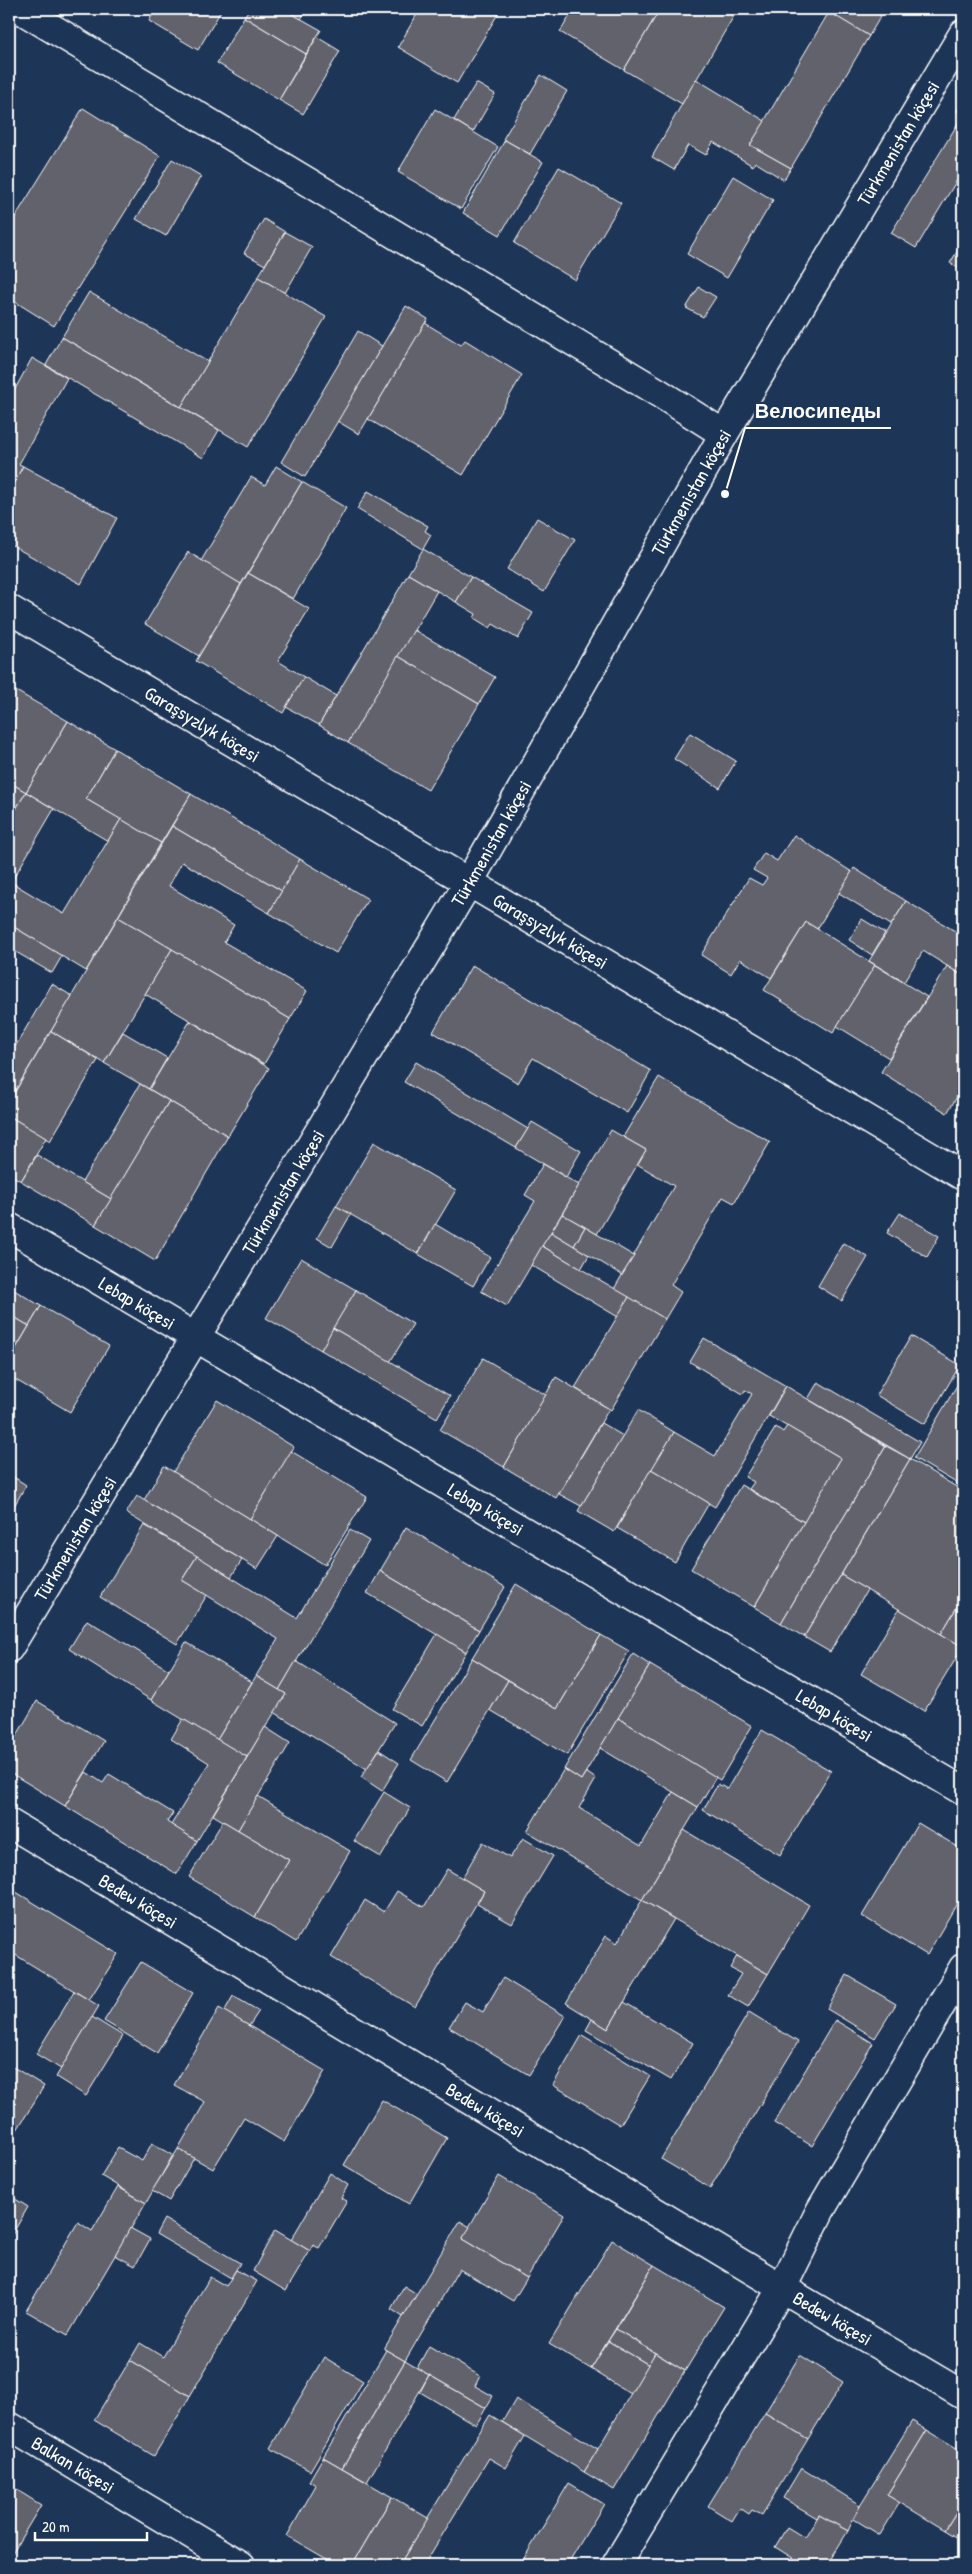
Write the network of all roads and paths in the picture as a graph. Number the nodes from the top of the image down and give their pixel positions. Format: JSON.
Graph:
{"nodes":[{"id":1,"x":20,"y":9,"type":"edge"},
{"id":2,"x":963,"y":34,"type":"edge"},
{"id":3,"x":724,"y":434,"type":"junction"},
{"id":4,"x":9,"y":609,"type":"edge"},
{"id":5,"x":469,"y":882,"type":"junction"},
{"id":6,"x":963,"y":1176,"type":"edge"},
{"id":7,"x":9,"y":1227,"type":"edge"},
{"id":8,"x":195,"y":1338,"type":"junction"},
{"id":9,"x":9,"y":1648,"type":"edge"},
{"id":10,"x":963,"y":1791,"type":"edge"},
{"id":11,"x":9,"y":1823,"type":"edge"},
{"id":12,"x":963,"y":1968,"type":"edge"},
{"id":13,"x":782,"y":2288,"type":"junction"},
{"id":14,"x":963,"y":2395,"type":"edge"},
{"id":15,"x":9,"y":2426,"type":"edge"},
{"id":16,"x":241,"y":2565,"type":"edge"},
{"id":17,"x":616,"y":2565,"type":"edge"}],
"edges":[{"from":1,"to":3,"type":"street"},
{"from":2,"to":3,"type":"street","name":"Türkmenistan köçesi"},
{"from":3,"to":5,"type":"street","name":"Türkmenistan köçesi"},
{"from":4,"to":5,"type":"street","name":"Garaşsyzlyk köçesi"},
{"from":5,"to":6,"type":"street","name":"Garaşsyzlyk köçesi"},
{"from":5,"to":8,"type":"street","name":"Türkmenistan köçesi"},
{"from":7,"to":8,"type":"street","name":"Lebap köçesi"},
{"from":8,"to":9,"type":"street","name":"Türkmenistan köçesi"},
{"from":8,"to":10,"type":"street","name":"Lebap köçesi"},
{"from":11,"to":13,"type":"street","name":"Bedew köçesi"},
{"from":12,"to":13,"type":"street"},
{"from":13,"to":14,"type":"street","name":"Bedew köçesi"},
{"from":13,"to":17,"type":"street"},
{"from":15,"to":16,"type":"street","name":"Balkan köçesi"}]}
